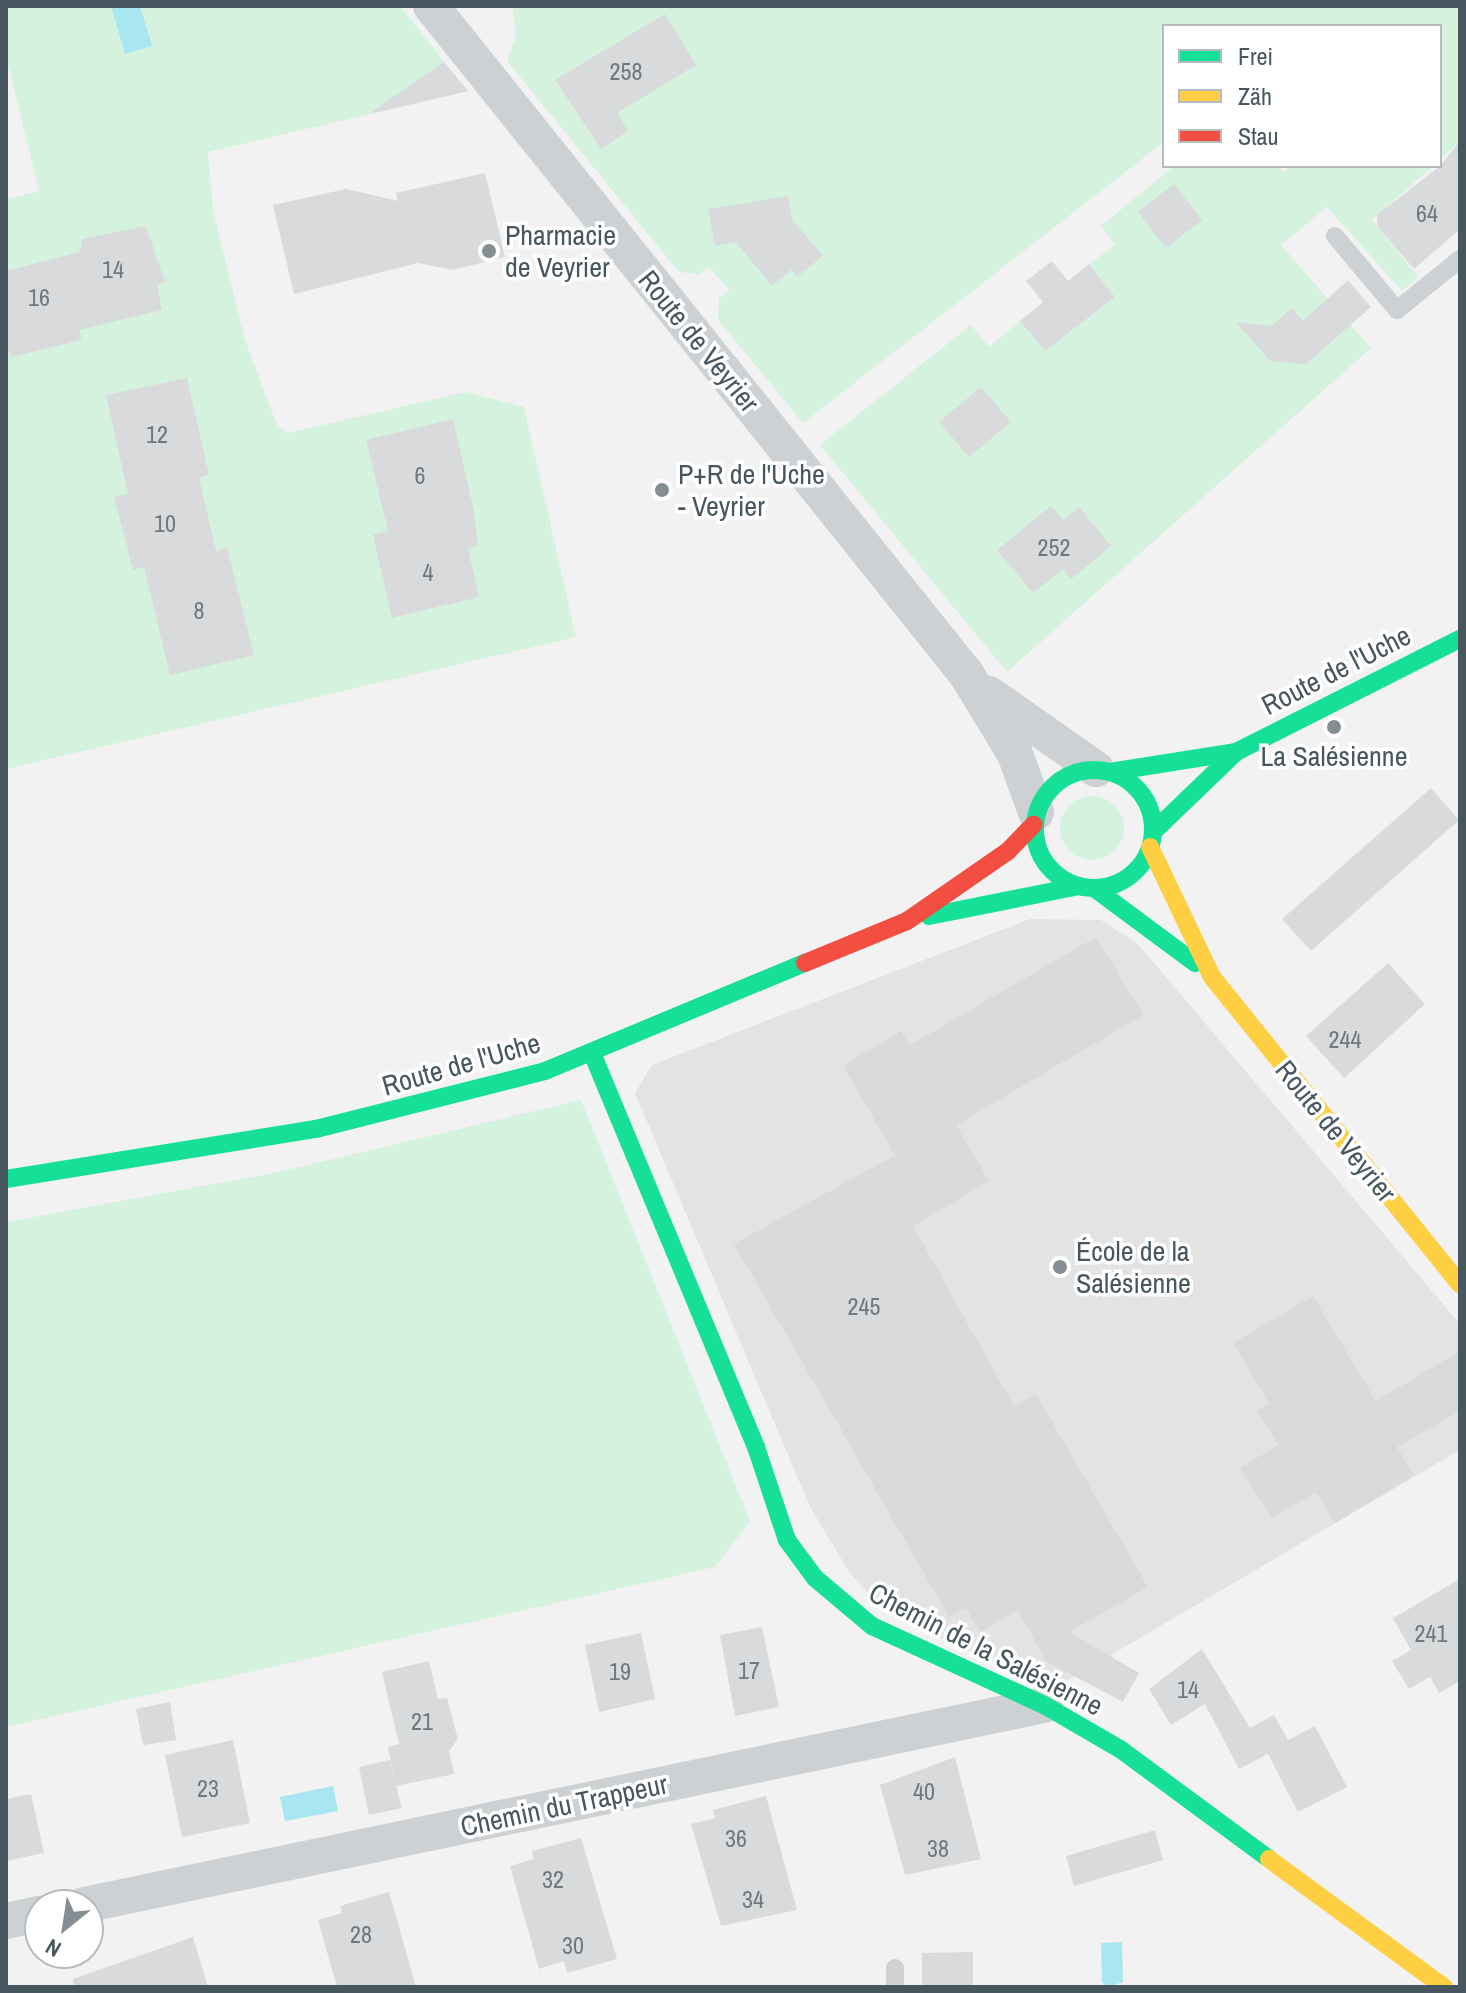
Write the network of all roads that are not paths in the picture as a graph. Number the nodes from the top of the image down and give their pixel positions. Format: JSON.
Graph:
{"nodes":[{"id":1,"x":431,"y":6,"type":"edge"},
{"id":2,"x":1335,"y":236,"type":"dead end"},
{"id":3,"x":1460,"y":259,"type":"edge"},
{"id":4,"x":1460,"y":639,"type":"edge"},
{"id":5,"x":967,"y":675,"type":"junction"},
{"id":6,"x":1236,"y":752,"type":"junction"},
{"id":7,"x":1103,"y":771,"type":"junction"},
{"id":8,"x":1035,"y":818,"type":"junction"},
{"id":9,"x":1151,"y":840,"type":"junction"},
{"id":10,"x":1087,"y":887,"type":"junction"},
{"id":11,"x":907,"y":921,"type":"junction"},
{"id":12,"x":1212,"y":977,"type":"junction"},
{"id":13,"x":592,"y":1053,"type":"junction"},
{"id":14,"x":6,"y":1179,"type":"edge"},
{"id":15,"x":1460,"y":1284,"type":"edge"},
{"id":16,"x":1044,"y":1705,"type":"junction"},
{"id":17,"x":104,"y":1901,"type":"edge"},
{"id":18,"x":895,"y":1968,"type":"dead end"},
{"id":19,"x":895,"y":1987,"type":"edge"},
{"id":20,"x":1444,"y":1987,"type":"edge"}],
"edges":[{"from":1,"to":5,"type":"street","name":"Route de Veyrier"},
{"from":2,"to":3,"type":"lane"},
{"from":4,"to":6,"type":"street","name":"Route de l'Uche"},
{"from":5,"to":7,"type":"street","name":"Route de Veyrier"},
{"from":5,"to":8,"type":"street","name":"Route de Veyrier"},
{"from":6,"to":7,"type":"street","name":"Route de l'Uche"},
{"from":6,"to":9,"type":"street","name":"Route de l'Uche"},
{"from":7,"to":8,"type":"street"},
{"from":7,"to":9,"type":"street"},
{"from":8,"to":10,"type":"street"},
{"from":8,"to":11,"type":"street","name":"Route de l'Uche"},
{"from":9,"to":10,"type":"street"},
{"from":9,"to":12,"type":"street","name":"Route de Veyrier"},
{"from":10,"to":11,"type":"street","name":"Route de l'Uche"},
{"from":10,"to":12,"type":"street","name":"Route de Veyrier"},
{"from":11,"to":13,"type":"street","name":"Route de l'Uche"},
{"from":12,"to":15,"type":"street","name":"Route de Veyrier"},
{"from":13,"to":14,"type":"street","name":"Route de l'Uche"},
{"from":13,"to":16,"type":"street","name":"Chemin de la Salésienne"},
{"from":16,"to":17,"type":"street","name":"Chemin du Trappeur"},
{"from":16,"to":20,"type":"street","name":"Chemin de la Salésienne"},
{"from":18,"to":19,"type":"lane"}]}
